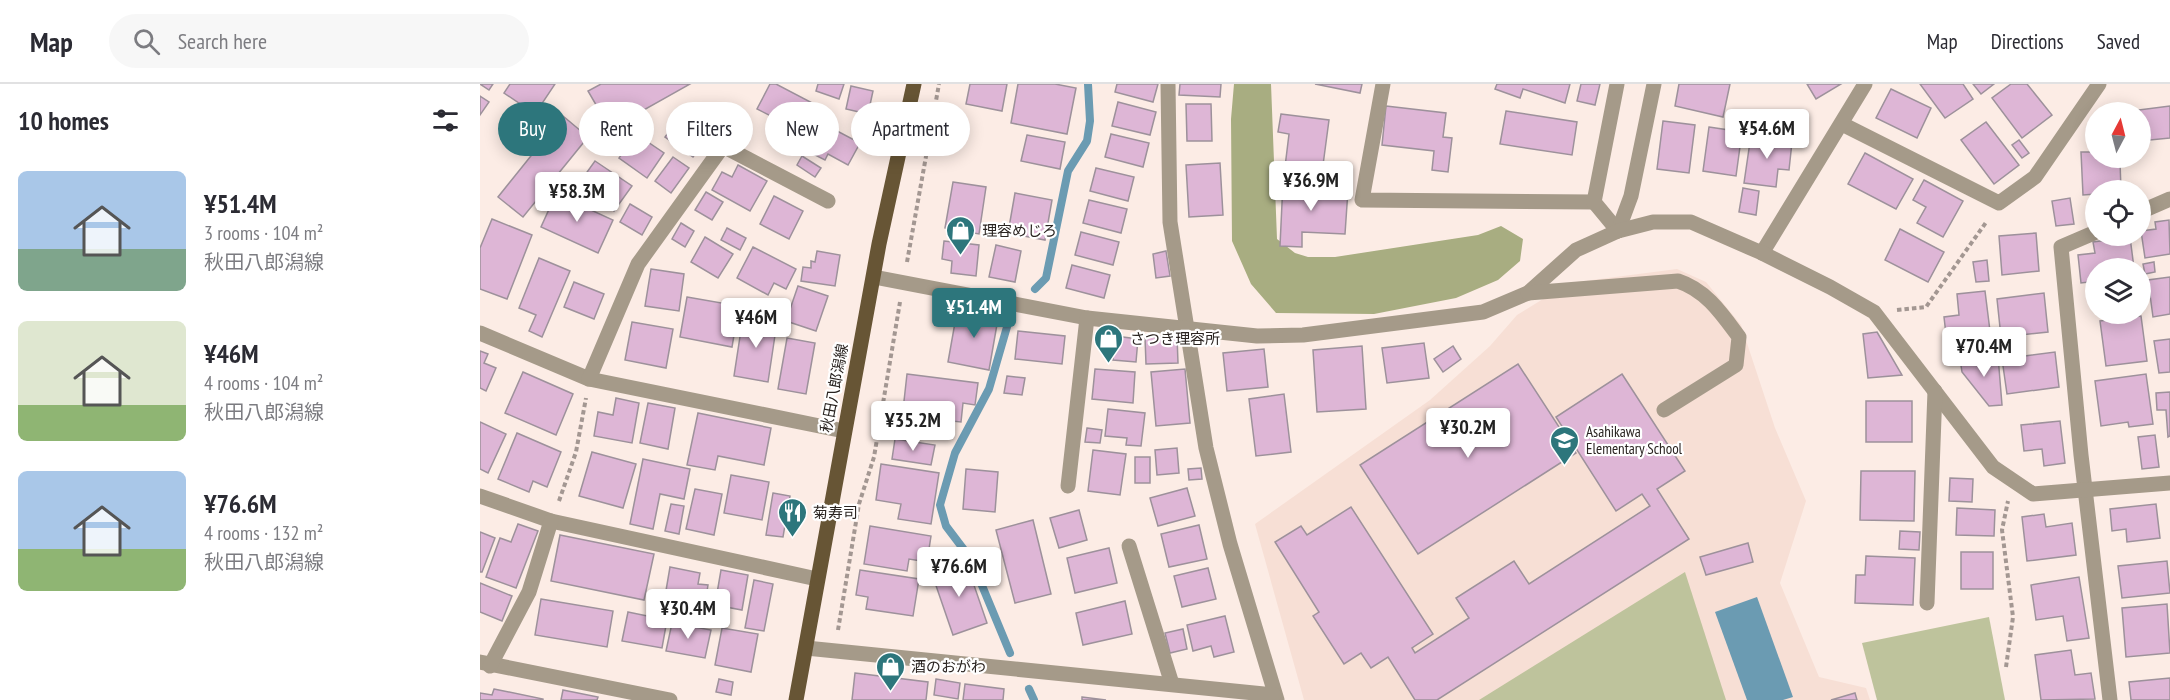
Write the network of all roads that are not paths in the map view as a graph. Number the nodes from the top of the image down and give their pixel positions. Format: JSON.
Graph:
{"nodes":[{"id":1,"x":914,"y":84,"type":"edge"},
{"id":2,"x":1168,"y":84,"type":"edge"},
{"id":3,"x":1383,"y":84,"type":"edge"},
{"id":4,"x":1617,"y":84,"type":"edge"},
{"id":5,"x":1654,"y":84,"type":"edge"},
{"id":6,"x":1865,"y":84,"type":"edge"},
{"id":7,"x":2099,"y":84,"type":"edge"},
{"id":8,"x":1842,"y":124,"type":"junction"},
{"id":9,"x":2170,"y":199,"type":"edge"},
{"id":10,"x":828,"y":201,"type":"dead end"},
{"id":11,"x":1594,"y":202,"type":"junction"},
{"id":12,"x":2151,"y":207,"type":"edge"},
{"id":13,"x":1618,"y":231,"type":"junction"},
{"id":14,"x":2085,"y":237,"type":"edge"},
{"id":15,"x":1762,"y":253,"type":"junction"},
{"id":16,"x":874,"y":277,"type":"junction"},
{"id":17,"x":1528,"y":293,"type":"junction"},
{"id":18,"x":1087,"y":318,"type":"junction"},
{"id":19,"x":1189,"y":330,"type":"junction"},
{"id":20,"x":480,"y":333,"type":"edge"},
{"id":21,"x":590,"y":380,"type":"junction"},
{"id":22,"x":1935,"y":391,"type":"junction"},
{"id":23,"x":1664,"y":410,"type":"dead end"},
{"id":24,"x":844,"y":430,"type":"junction"},
{"id":25,"x":2170,"y":483,"type":"edge"},
{"id":26,"x":1068,"y":486,"type":"dead end"},
{"id":27,"x":2086,"y":490,"type":"junction"},
{"id":28,"x":480,"y":496,"type":"edge"},
{"id":29,"x":551,"y":521,"type":"junction"},
{"id":30,"x":1129,"y":546,"type":"dead end"},
{"id":31,"x":817,"y":579,"type":"junction"},
{"id":32,"x":1927,"y":603,"type":"dead end"},
{"id":33,"x":806,"y":648,"type":"junction"},
{"id":34,"x":485,"y":664,"type":"edge"},
{"id":35,"x":1172,"y":684,"type":"junction"},
{"id":36,"x":1222,"y":695,"type":"edge"},
{"id":37,"x":1276,"y":697,"type":"edge"},
{"id":38,"x":670,"y":700,"type":"edge"},
{"id":39,"x":796,"y":700,"type":"edge"},
{"id":40,"x":2110,"y":700,"type":"edge"}],
"edges":[{"from":1,"to":16,"type":"main road","name":"秋田八郎潟線"},
{"from":2,"to":19,"type":"street"},
{"from":3,"to":11,"type":"street"},
{"from":4,"to":11,"type":"street"},
{"from":5,"to":13,"type":"street"},
{"from":6,"to":8,"type":"street"},
{"from":7,"to":8,"type":"street"},
{"from":8,"to":15,"type":"street"},
{"from":9,"to":12,"type":"street"},
{"from":10,"to":21,"type":"street"},
{"from":11,"to":13,"type":"street"},
{"from":13,"to":15,"type":"street"},
{"from":13,"to":17,"type":"street"},
{"from":14,"to":27,"type":"street"},
{"from":15,"to":22,"type":"street"},
{"from":16,"to":18,"type":"street"},
{"from":16,"to":24,"type":"main road","name":"秋田八郎潟線"},
{"from":17,"to":19,"type":"street"},
{"from":17,"to":23,"type":"street"},
{"from":18,"to":19,"type":"street"},
{"from":18,"to":26,"type":"street"},
{"from":19,"to":37,"type":"street"},
{"from":20,"to":21,"type":"street"},
{"from":21,"to":24,"type":"street"},
{"from":22,"to":27,"type":"street"},
{"from":22,"to":32,"type":"street"},
{"from":24,"to":31,"type":"main road","name":"秋田八郎潟線"},
{"from":25,"to":27,"type":"street"},
{"from":27,"to":40,"type":"street"},
{"from":28,"to":29,"type":"street"},
{"from":29,"to":31,"type":"street"},
{"from":29,"to":34,"type":"street"},
{"from":30,"to":35,"type":"street"},
{"from":31,"to":33,"type":"main road","name":"秋田八郎潟線"},
{"from":33,"to":35,"type":"street"},
{"from":33,"to":39,"type":"main road","name":"秋田八郎潟線"},
{"from":34,"to":38,"type":"street"},
{"from":35,"to":36,"type":"street"},
{"from":36,"to":37,"type":"street"}]}
